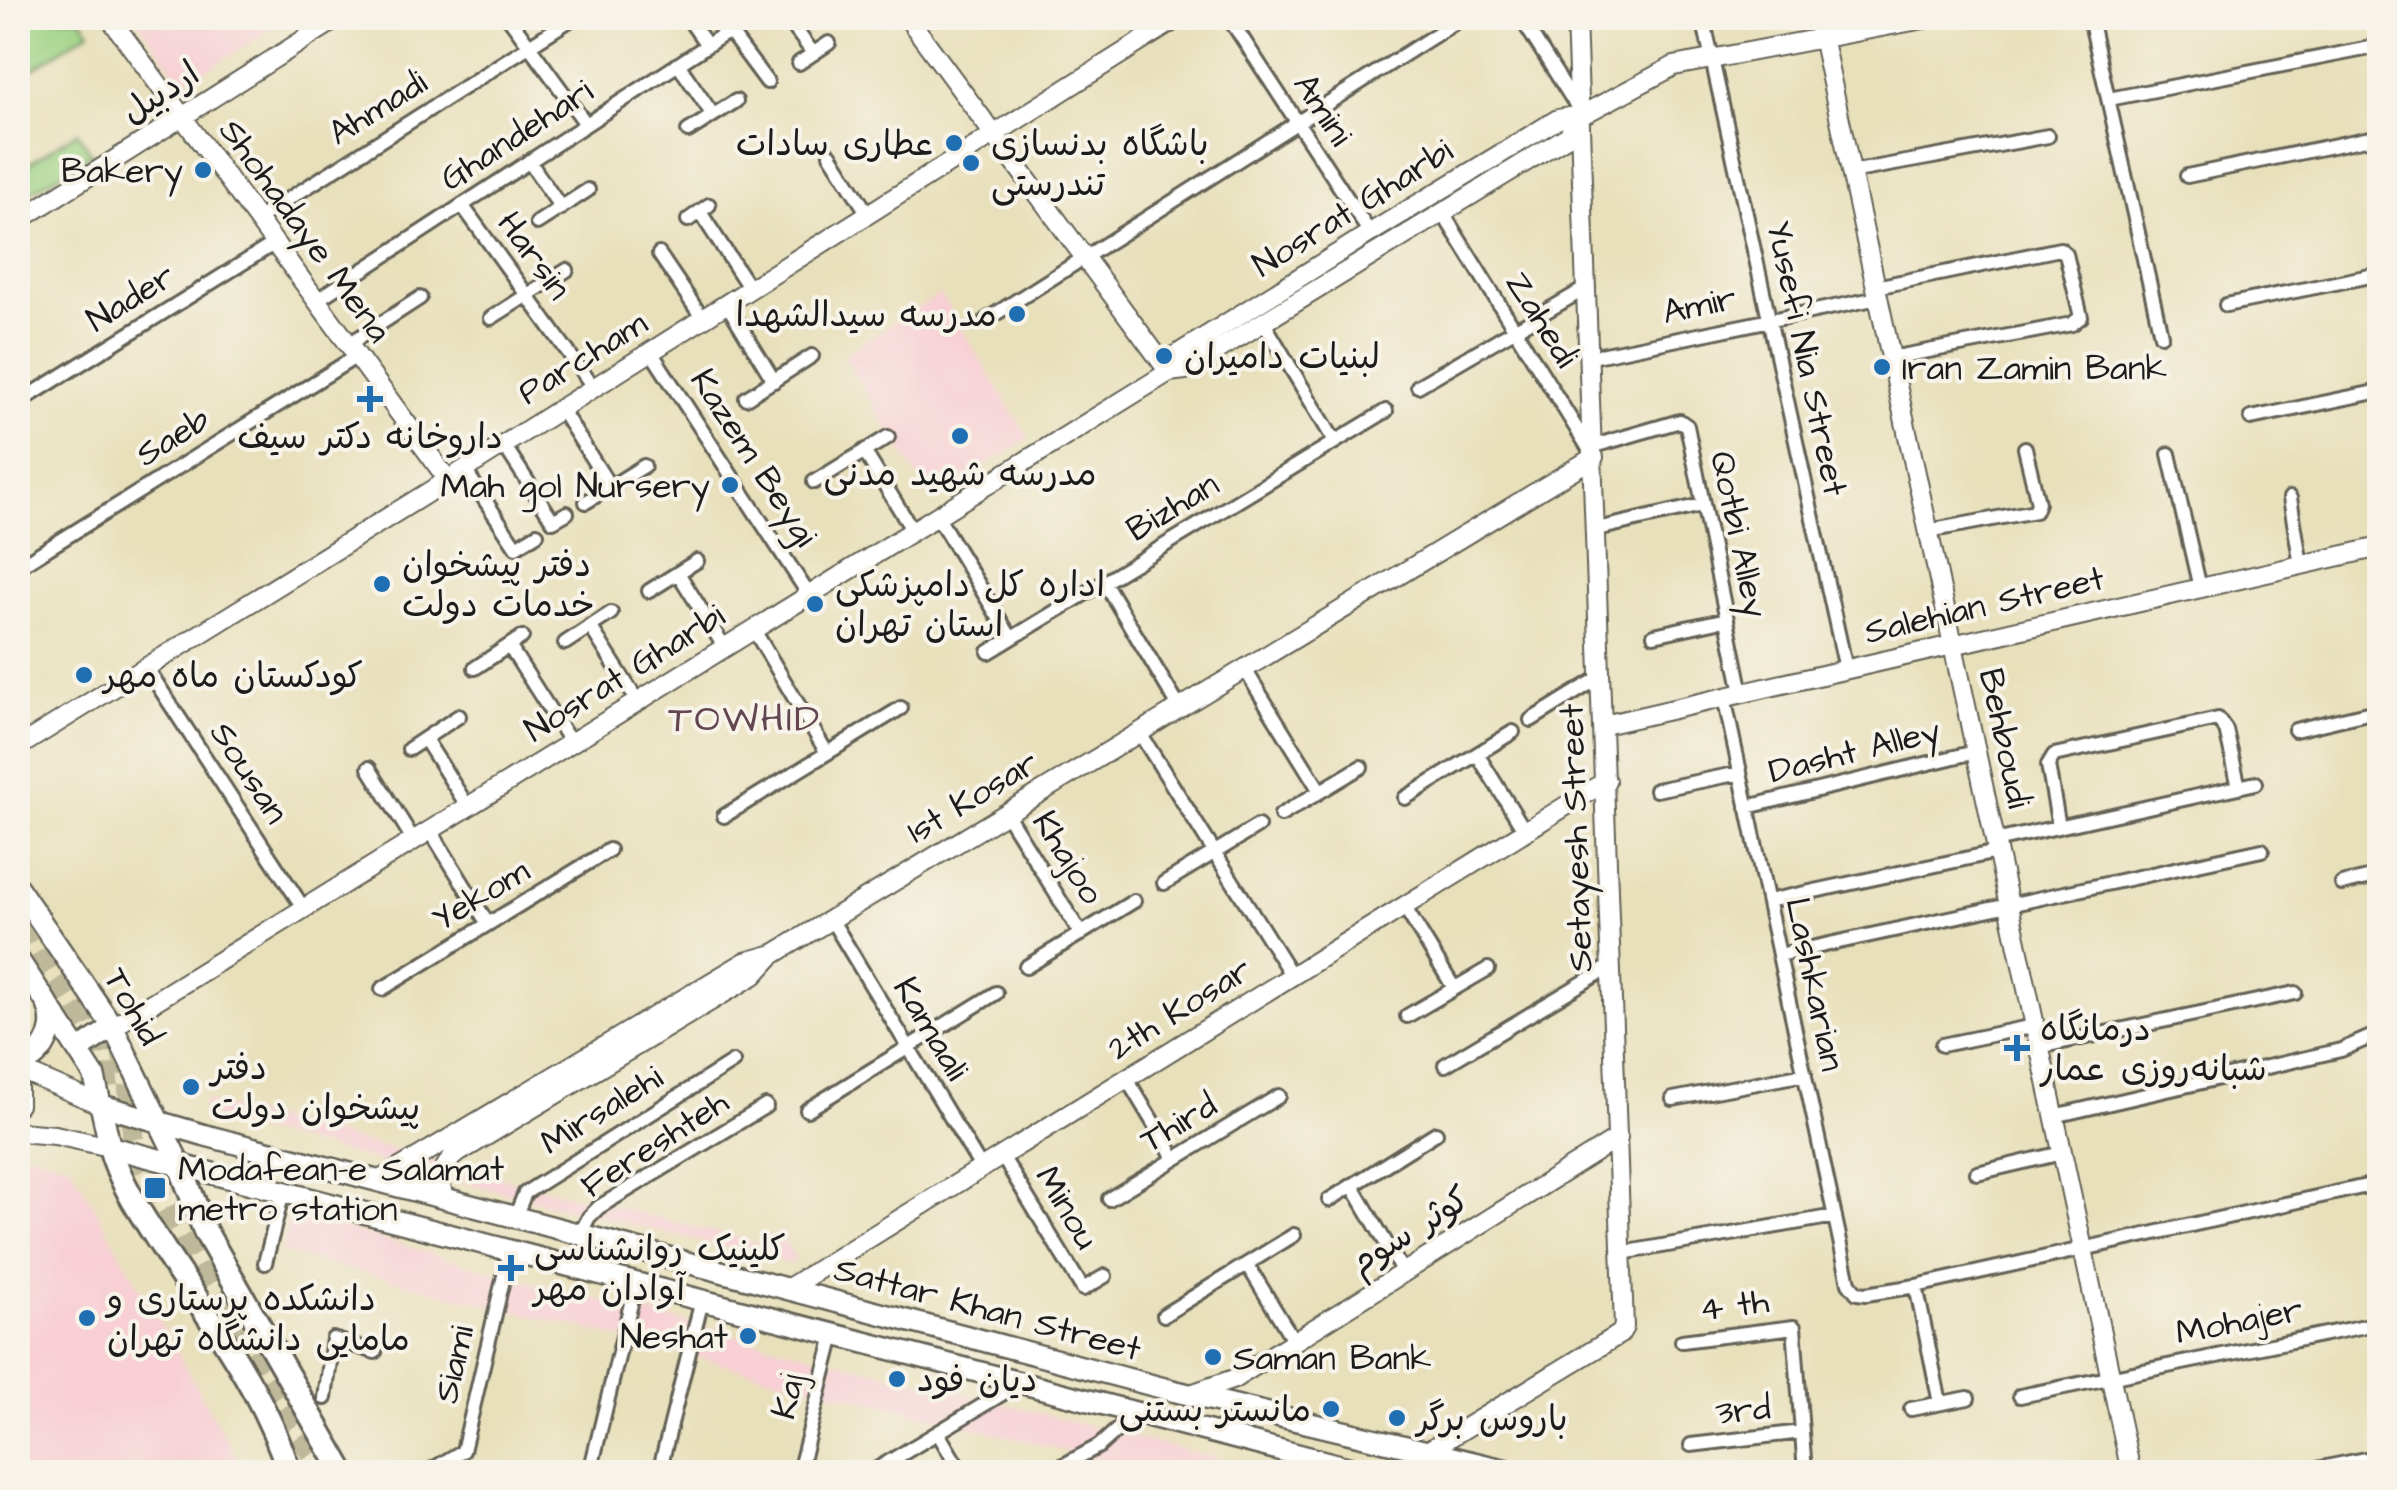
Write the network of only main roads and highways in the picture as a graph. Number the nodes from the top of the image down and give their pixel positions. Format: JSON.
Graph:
{"nodes":[{"id":1,"x":18,"y":888,"type":"edge"},
{"id":2,"x":18,"y":958,"type":"edge"},
{"id":3,"x":45,"y":1000,"type":"junction"},
{"id":4,"x":113,"y":1027,"type":"junction"},
{"id":5,"x":80,"y":1049,"type":"junction"},
{"id":6,"x":18,"y":1067,"type":"edge"},
{"id":7,"x":101,"y":1104,"type":"junction"},
{"id":8,"x":160,"y":1123,"type":"junction"},
{"id":9,"x":110,"y":1147,"type":"junction"},
{"id":10,"x":180,"y":1165,"type":"junction"},
{"id":11,"x":416,"y":1191,"type":"junction"},
{"id":12,"x":408,"y":1224,"type":"junction"},
{"id":13,"x":1180,"y":1392,"type":"junction"},
{"id":14,"x":1237,"y":1405,"type":"junction"},
{"id":15,"x":1166,"y":1421,"type":"junction"},
{"id":16,"x":1226,"y":1436,"type":"junction"},
{"id":17,"x":289,"y":1472,"type":"edge"},
{"id":18,"x":344,"y":1472,"type":"edge"},
{"id":19,"x":1365,"y":1472,"type":"edge"},
{"id":20,"x":1513,"y":1472,"type":"edge"}],
"edges":[{"from":1,"to":4,"type":"main road","name":"Tohid"},
{"from":2,"to":3,"type":"main road","name":"Tohid"},
{"from":3,"to":5,"type":"main road","name":"Tohid"},
{"from":3,"to":6,"type":"main road"},
{"from":4,"to":5,"type":"main road"},
{"from":4,"to":8,"type":"main road","name":"Tohid"},
{"from":5,"to":7,"type":"main road","name":"Tohid"},
{"from":7,"to":8,"type":"main road","name":"Sattar Khan Street"},
{"from":7,"to":9,"type":"main road","name":"Tohid"},
{"from":8,"to":10,"type":"main road","name":"Tohid"},
{"from":8,"to":11,"type":"main road","name":"Sattar Khan Street"},
{"from":9,"to":10,"type":"main road","name":"Sattar Khan Street"},
{"from":9,"to":17,"type":"highway"},
{"from":10,"to":12,"type":"main road","name":"Sattar Khan Street"},
{"from":10,"to":18,"type":"highway"},
{"from":11,"to":12,"type":"main road"},
{"from":11,"to":13,"type":"main road","name":"Sattar Khan Street"},
{"from":12,"to":15,"type":"main road","name":"Sattar Khan Street"},
{"from":13,"to":14,"type":"main road","name":"Sattar Khan Street"},
{"from":13,"to":15,"type":"main road"},
{"from":14,"to":16,"type":"main road"},
{"from":14,"to":20,"type":"main road","name":"Sattar Khan Street"},
{"from":15,"to":16,"type":"main road","name":"Sattar Khan Street"},
{"from":16,"to":19,"type":"main road","name":"Sattar Khan Street"}]}
